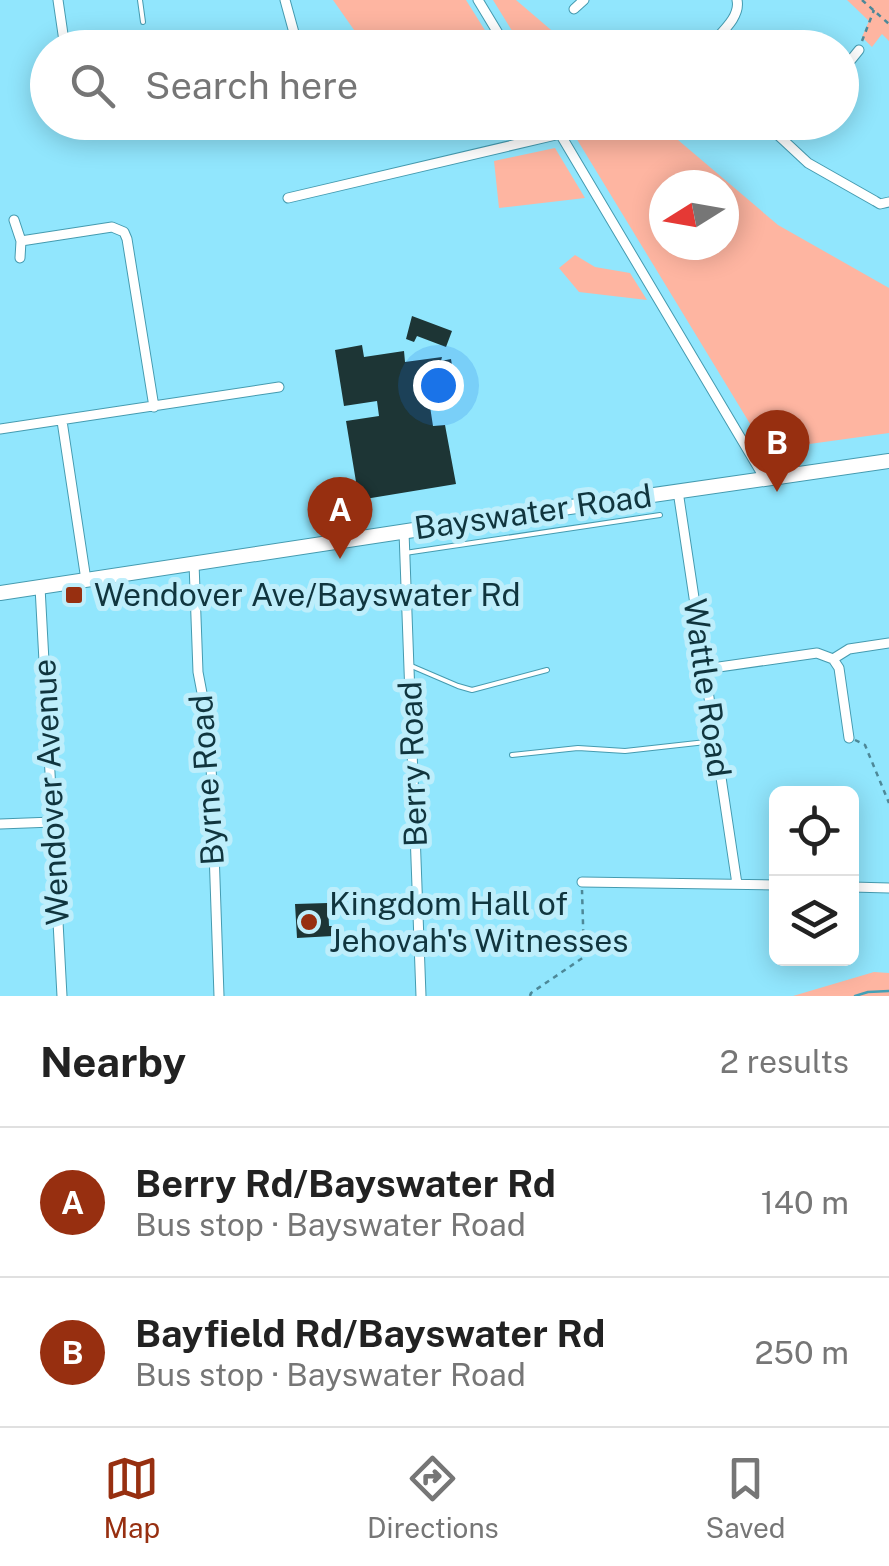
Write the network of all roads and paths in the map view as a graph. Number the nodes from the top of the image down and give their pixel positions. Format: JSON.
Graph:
{"nodes":[{"id":1,"x":58,"y":0,"type":"edge"},
{"id":2,"x":140,"y":0,"type":"edge"},
{"id":3,"x":285,"y":0,"type":"edge"},
{"id":4,"x":478,"y":0,"type":"edge"},
{"id":5,"x":584,"y":0,"type":"edge"},
{"id":6,"x":862,"y":0,"type":"edge"},
{"id":7,"x":740,"y":1,"type":"edge"},
{"id":8,"x":574,"y":10,"type":"dead end"},
{"id":9,"x":874,"y":10,"type":"junction"},
{"id":10,"x":143,"y":22,"type":"dead end"},
{"id":11,"x":889,"y":24,"type":"edge"},
{"id":12,"x":62,"y":30,"type":"edge"},
{"id":13,"x":293,"y":30,"type":"edge"},
{"id":14,"x":497,"y":30,"type":"edge"},
{"id":15,"x":723,"y":30,"type":"edge"},
{"id":16,"x":859,"y":50,"type":"edge"},
{"id":17,"x":534,"y":140,"type":"edge"},
{"id":18,"x":564,"y":140,"type":"edge"},
{"id":19,"x":784,"y":140,"type":"edge"},
{"id":20,"x":288,"y":198,"type":"dead end"},
{"id":21,"x":889,"y":202,"type":"edge"},
{"id":22,"x":14,"y":220,"type":"dead end"},
{"id":23,"x":21,"y":241,"type":"junction"},
{"id":24,"x":20,"y":258,"type":"dead end"},
{"id":25,"x":279,"y":386,"type":"dead end"},
{"id":26,"x":154,"y":407,"type":"junction"},
{"id":27,"x":62,"y":420,"type":"junction"},
{"id":28,"x":0,"y":429,"type":"edge"},
{"id":29,"x":889,"y":461,"type":"edge"},
{"id":30,"x":765,"y":479,"type":"junction"},
{"id":31,"x":678,"y":491,"type":"junction"},
{"id":32,"x":660,"y":515,"type":"dead end"},
{"id":33,"x":404,"y":532,"type":"junction"},
{"id":34,"x":404,"y":553,"type":"junction"},
{"id":35,"x":194,"y":563,"type":"junction"},
{"id":36,"x":86,"y":580,"type":"junction"},
{"id":37,"x":40,"y":587,"type":"junction"},
{"id":38,"x":0,"y":593,"type":"edge"},
{"id":39,"x":889,"y":642,"type":"edge"},
{"id":40,"x":833,"y":659,"type":"junction"},
{"id":41,"x":409,"y":665,"type":"junction"},
{"id":42,"x":705,"y":669,"type":"junction"},
{"id":43,"x":547,"y":670,"type":"dead end"},
{"id":44,"x":849,"y":738,"type":"joint"},
{"id":45,"x":715,"y":741,"type":"junction"},
{"id":46,"x":512,"y":755,"type":"dead end"},
{"id":47,"x":889,"y":804,"type":"edge"},
{"id":48,"x":52,"y":822,"type":"junction"},
{"id":49,"x":0,"y":824,"type":"edge"},
{"id":50,"x":582,"y":882,"type":"joint"},
{"id":51,"x":736,"y":884,"type":"junction"},
{"id":52,"x":769,"y":885,"type":"edge"},
{"id":53,"x":859,"y":887,"type":"edge"},
{"id":54,"x":889,"y":888,"type":"edge"},
{"id":55,"x":62,"y":996,"type":"edge"},
{"id":56,"x":218,"y":996,"type":"edge"},
{"id":57,"x":421,"y":996,"type":"edge"},
{"id":58,"x":530,"y":996,"type":"edge"}],
"edges":[{"from":1,"to":12,"type":"street"},
{"from":2,"to":10,"type":"lane"},
{"from":3,"to":13,"type":"street"},
{"from":4,"to":14,"type":"street"},
{"from":5,"to":8,"type":"street"},
{"from":6,"to":9,"type":"path"},
{"from":7,"to":15,"type":"street"},
{"from":9,"to":11,"type":"path"},
{"from":9,"to":16,"type":"path"},
{"from":17,"to":20,"type":"street"},
{"from":18,"to":30,"type":"street"},
{"from":19,"to":21,"type":"street"},
{"from":22,"to":23,"type":"street"},
{"from":23,"to":24,"type":"street"},
{"from":23,"to":26,"type":"street"},
{"from":25,"to":26,"type":"street"},
{"from":26,"to":27,"type":"street"},
{"from":27,"to":28,"type":"street"},
{"from":27,"to":36,"type":"street"},
{"from":29,"to":30,"type":"main road","name":"Bayswater Road"},
{"from":30,"to":31,"type":"main road","name":"Bayswater Road"},
{"from":31,"to":33,"type":"main road","name":"Bayswater Road"},
{"from":31,"to":42,"type":"street","name":"Wattle Road"},
{"from":32,"to":34,"type":"lane"},
{"from":33,"to":34,"type":"street","name":"Berry Road"},
{"from":33,"to":35,"type":"main road","name":"Bayswater Road"},
{"from":34,"to":41,"type":"street","name":"Berry Road"},
{"from":35,"to":36,"type":"main road","name":"Bayswater Road"},
{"from":35,"to":56,"type":"street","name":"Byrne Road"},
{"from":36,"to":37,"type":"main road","name":"Bayswater Road"},
{"from":37,"to":38,"type":"main road","name":"Bayswater Road"},
{"from":37,"to":48,"type":"street","name":"Wendover Avenue"},
{"from":39,"to":40,"type":"street"},
{"from":40,"to":42,"type":"street"},
{"from":40,"to":44,"type":"street"},
{"from":41,"to":43,"type":"lane"},
{"from":41,"to":57,"type":"street","name":"Berry Road"},
{"from":42,"to":45,"type":"street","name":"Wattle Road"},
{"from":44,"to":47,"type":"path"},
{"from":45,"to":46,"type":"lane"},
{"from":45,"to":51,"type":"street","name":"Wattle Road"},
{"from":48,"to":49,"type":"street"},
{"from":48,"to":55,"type":"street","name":"Wendover Avenue"},
{"from":50,"to":51,"type":"street"},
{"from":50,"to":58,"type":"path"},
{"from":51,"to":52,"type":"street"},
{"from":53,"to":54,"type":"street"}]}
